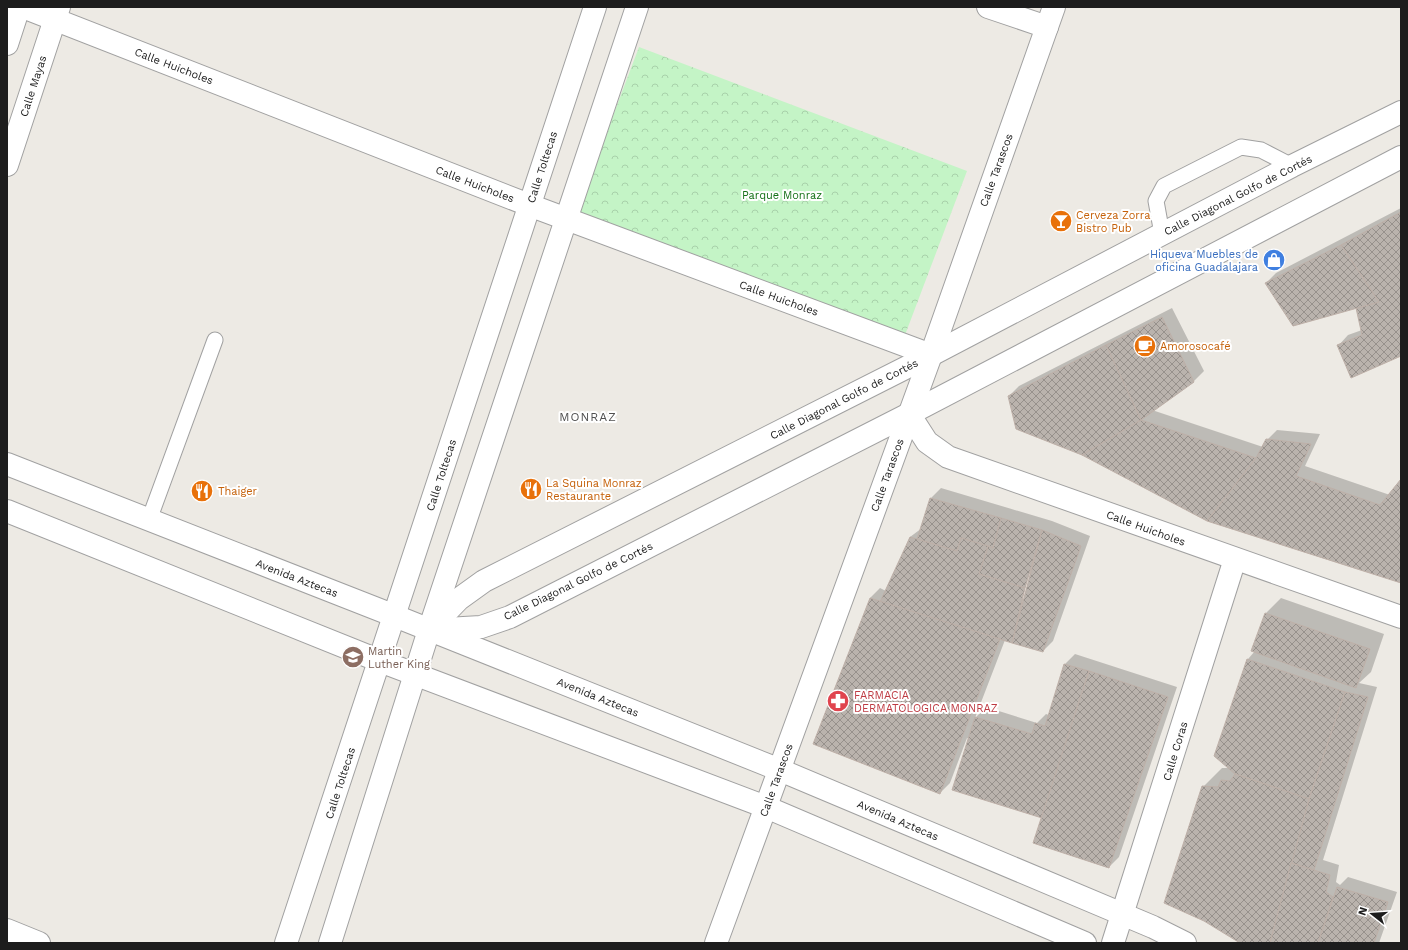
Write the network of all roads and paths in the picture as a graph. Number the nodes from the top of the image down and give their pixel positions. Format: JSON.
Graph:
{"nodes":[{"id":1,"x":19,"y":7,"type":"edge"},
{"id":2,"x":23,"y":7,"type":"edge"},
{"id":3,"x":595,"y":7,"type":"edge"},
{"id":4,"x":637,"y":7,"type":"edge"},
{"id":5,"x":988,"y":7,"type":"edge"},
{"id":6,"x":1054,"y":7,"type":"edge"},
{"id":7,"x":57,"y":13,"type":"edge"},
{"id":8,"x":1047,"y":27,"type":"junction"},
{"id":9,"x":7,"y":44,"type":"edge"},
{"id":10,"x":1401,"y":112,"type":"edge"},
{"id":11,"x":1401,"y":157,"type":"edge"},
{"id":12,"x":7,"y":165,"type":"edge"},
{"id":13,"x":1292,"y":166,"type":"junction"},
{"id":14,"x":529,"y":205,"type":"junction"},
{"id":15,"x":566,"y":218,"type":"junction"},
{"id":16,"x":1162,"y":234,"type":"junction"},
{"id":17,"x":215,"y":340,"type":"dead end"},
{"id":18,"x":930,"y":355,"type":"junction"},
{"id":19,"x":909,"y":414,"type":"junction"},
{"id":20,"x":7,"y":464,"type":"edge"},
{"id":21,"x":7,"y":511,"type":"edge"},
{"id":22,"x":149,"y":520,"type":"junction"},
{"id":23,"x":1235,"y":559,"type":"junction"},
{"id":24,"x":395,"y":616,"type":"junction"},
{"id":25,"x":1401,"y":616,"type":"edge"},
{"id":26,"x":429,"y":630,"type":"junction"},
{"id":27,"x":380,"y":661,"type":"junction"},
{"id":28,"x":415,"y":673,"type":"junction"},
{"id":29,"x":780,"y":770,"type":"junction"},
{"id":30,"x":766,"y":808,"type":"junction"},
{"id":31,"x":1123,"y":915,"type":"junction"},
{"id":32,"x":7,"y":930,"type":"edge"},
{"id":33,"x":39,"y":943,"type":"edge"},
{"id":34,"x":286,"y":943,"type":"edge"},
{"id":35,"x":330,"y":943,"type":"edge"},
{"id":36,"x":716,"y":943,"type":"edge"},
{"id":37,"x":1085,"y":943,"type":"edge"},
{"id":38,"x":1113,"y":943,"type":"edge"},
{"id":39,"x":1185,"y":943,"type":"edge"}],
"edges":[{"from":1,"to":9,"type":"street"},
{"from":2,"to":7,"type":"street","name":"Calle Huicholes"},
{"from":3,"to":14,"type":"street","name":"Calle Toltecas"},
{"from":4,"to":15,"type":"street"},
{"from":5,"to":8,"type":"street"},
{"from":6,"to":8,"type":"street","name":"Calle Tarascos"},
{"from":7,"to":12,"type":"street","name":"Calle Mayas"},
{"from":7,"to":14,"type":"street","name":"Calle Huicholes"},
{"from":8,"to":18,"type":"street","name":"Calle Tarascos"},
{"from":10,"to":13,"type":"street","name":"Calle Diagonal Golfo de Cortés"},
{"from":11,"to":19,"type":"street","name":"Calle Diagonal Golfo de Cortés"},
{"from":13,"to":16,"type":"street","name":"Calle Diagonal Golfo de Cortés"},
{"from":13,"to":16,"type":"lane"},
{"from":14,"to":15,"type":"street","name":"Calle Huicholes"},
{"from":14,"to":24,"type":"street","name":"Calle Toltecas"},
{"from":15,"to":18,"type":"street","name":"Calle Huicholes"},
{"from":15,"to":26,"type":"street"},
{"from":16,"to":18,"type":"street","name":"Calle Diagonal Golfo de Cortés"},
{"from":17,"to":22,"type":"lane"},
{"from":18,"to":19,"type":"street","name":"Calle Tarascos"},
{"from":18,"to":26,"type":"street","name":"Calle Diagonal Golfo de Cortés"},
{"from":19,"to":23,"type":"street","name":"Calle Huicholes"},
{"from":19,"to":26,"type":"street","name":"Calle Diagonal Golfo de Cortés"},
{"from":19,"to":29,"type":"street","name":"Calle Tarascos"},
{"from":20,"to":22,"type":"street","name":"Avenida Aztecas"},
{"from":21,"to":27,"type":"street"},
{"from":22,"to":24,"type":"street","name":"Avenida Aztecas"},
{"from":23,"to":25,"type":"street","name":"Calle Huicholes"},
{"from":23,"to":31,"type":"street","name":"Calle Coras"},
{"from":24,"to":26,"type":"street","name":"Avenida Aztecas"},
{"from":24,"to":27,"type":"street","name":"Calle Toltecas"},
{"from":26,"to":28,"type":"street"},
{"from":26,"to":29,"type":"street","name":"Avenida Aztecas"},
{"from":27,"to":28,"type":"street"},
{"from":27,"to":34,"type":"street","name":"Calle Toltecas"},
{"from":28,"to":30,"type":"street"},
{"from":28,"to":35,"type":"street"},
{"from":29,"to":30,"type":"street","name":"Calle Tarascos"},
{"from":29,"to":31,"type":"street","name":"Avenida Aztecas"},
{"from":30,"to":36,"type":"street","name":"Calle Tarascos"},
{"from":30,"to":37,"type":"street"},
{"from":31,"to":38,"type":"street","name":"Calle Coras"},
{"from":31,"to":39,"type":"street","name":"Avenida Aztecas"},
{"from":32,"to":33,"type":"street"}]}
